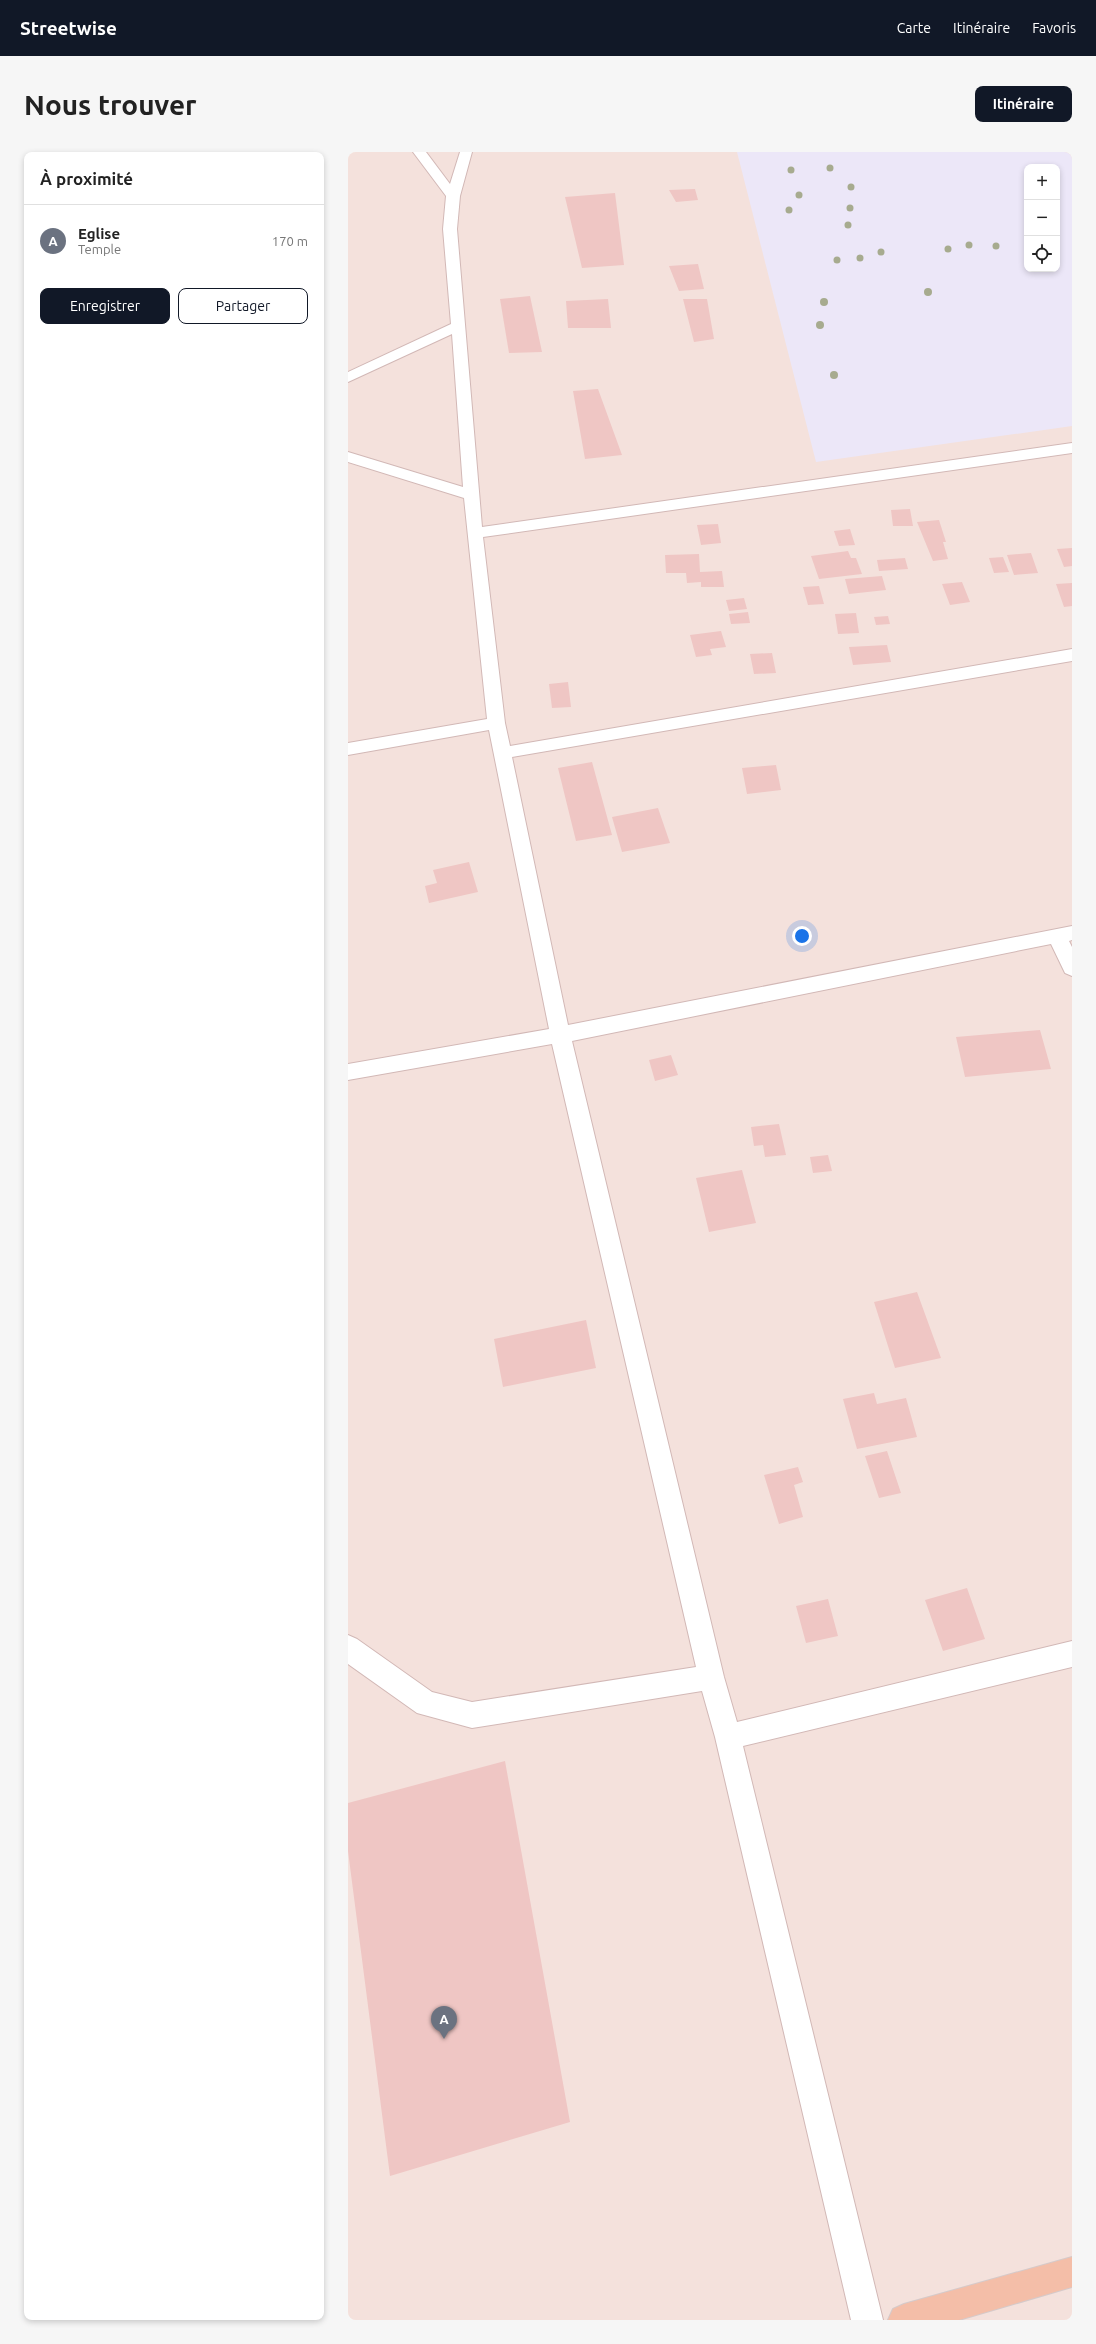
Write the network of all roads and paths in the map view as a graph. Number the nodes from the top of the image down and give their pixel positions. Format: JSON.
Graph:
{"nodes":[{"id":1,"x":419,"y":152,"type":"edge"},
{"id":2,"x":466,"y":152,"type":"edge"},
{"id":3,"x":453,"y":196,"type":"junction"},
{"id":4,"x":459,"y":325,"type":"junction"},
{"id":5,"x":348,"y":378,"type":"edge"},
{"id":6,"x":1072,"y":448,"type":"edge"},
{"id":7,"x":348,"y":457,"type":"edge"},
{"id":8,"x":472,"y":495,"type":"junction"},
{"id":9,"x":475,"y":533,"type":"junction"},
{"id":10,"x":1072,"y":655,"type":"edge"},
{"id":11,"x":496,"y":723,"type":"junction"},
{"id":12,"x":348,"y":749,"type":"edge"},
{"id":13,"x":502,"y":753,"type":"junction"},
{"id":14,"x":1065,"y":935,"type":"edge"},
{"id":15,"x":1072,"y":968,"type":"edge"},
{"id":16,"x":560,"y":1035,"type":"junction"},
{"id":17,"x":348,"y":1072,"type":"edge"},
{"id":18,"x":348,"y":1648,"type":"edge"},
{"id":19,"x":1072,"y":1654,"type":"edge"},
{"id":20,"x":711,"y":1677,"type":"junction"},
{"id":21,"x":728,"y":1737,"type":"junction"},
{"id":22,"x":1072,"y":2272,"type":"edge"},
{"id":23,"x":867,"y":2320,"type":"edge"},
{"id":24,"x":904,"y":2320,"type":"edge"}],
"edges":[{"from":1,"to":3,"type":"street"},
{"from":2,"to":3,"type":"street"},
{"from":3,"to":4,"type":"street"},
{"from":4,"to":5,"type":"street"},
{"from":4,"to":8,"type":"street"},
{"from":6,"to":9,"type":"street"},
{"from":7,"to":8,"type":"street"},
{"from":8,"to":9,"type":"street"},
{"from":9,"to":11,"type":"street"},
{"from":10,"to":13,"type":"street"},
{"from":11,"to":12,"type":"street"},
{"from":11,"to":13,"type":"street"},
{"from":13,"to":16,"type":"street"},
{"from":14,"to":15,"type":"street"},
{"from":14,"to":16,"type":"street"},
{"from":16,"to":17,"type":"street"},
{"from":16,"to":20,"type":"street"},
{"from":18,"to":20,"type":"street"},
{"from":19,"to":21,"type":"street"},
{"from":20,"to":21,"type":"street"},
{"from":21,"to":23,"type":"street"},
{"from":22,"to":24,"type":"main road"}]}
